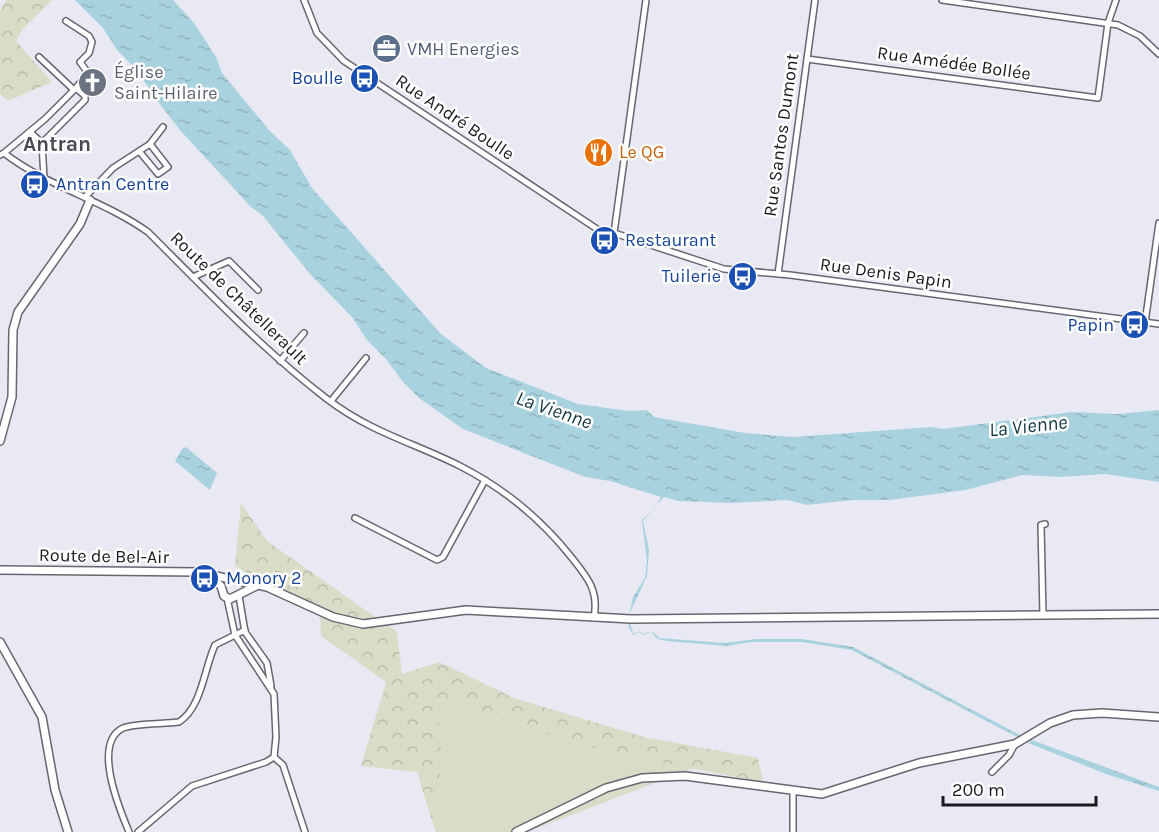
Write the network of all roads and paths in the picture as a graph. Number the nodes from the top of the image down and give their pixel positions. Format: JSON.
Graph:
{"nodes":[{"id":1,"x":303,"y":0,"type":"edge"},
{"id":2,"x":646,"y":0,"type":"edge"},
{"id":3,"x":815,"y":0,"type":"edge"},
{"id":4,"x":942,"y":0,"type":"edge"},
{"id":5,"x":1116,"y":0,"type":"edge"},
{"id":6,"x":66,"y":21,"type":"dead end"},
{"id":7,"x":1107,"y":22,"type":"junction"},
{"id":8,"x":1159,"y":54,"type":"edge"},
{"id":9,"x":39,"y":57,"type":"dead end"},
{"id":10,"x":807,"y":59,"type":"junction"},
{"id":11,"x":75,"y":89,"type":"junction"},
{"id":12,"x":163,"y":127,"type":"dead end"},
{"id":13,"x":30,"y":132,"type":"junction"},
{"id":14,"x":42,"y":143,"type":"junction"},
{"id":15,"x":150,"y":144,"type":"junction"},
{"id":16,"x":140,"y":151,"type":"junction"},
{"id":17,"x":2,"y":154,"type":"edge"},
{"id":18,"x":44,"y":178,"type":"junction"},
{"id":19,"x":88,"y":199,"type":"junction"},
{"id":20,"x":1159,"y":223,"type":"edge"},
{"id":21,"x":614,"y":233,"type":"junction"},
{"id":22,"x":778,"y":274,"type":"junction"},
{"id":23,"x":194,"y":277,"type":"junction"},
{"id":24,"x":258,"y":290,"type":"dead end"},
{"id":25,"x":1145,"y":322,"type":"junction"},
{"id":26,"x":1159,"y":324,"type":"edge"},
{"id":27,"x":304,"y":333,"type":"dead end"},
{"id":28,"x":366,"y":358,"type":"dead end"},
{"id":29,"x":280,"y":361,"type":"junction"},
{"id":30,"x":331,"y":401,"type":"junction"},
{"id":31,"x":0,"y":441,"type":"edge"},
{"id":32,"x":484,"y":480,"type":"junction"},
{"id":33,"x":356,"y":518,"type":"dead end"},
{"id":34,"x":1045,"y":524,"type":"dead end"},
{"id":35,"x":0,"y":570,"type":"edge"},
{"id":36,"x":208,"y":574,"type":"junction"},
{"id":37,"x":227,"y":578,"type":"junction"},
{"id":38,"x":239,"y":581,"type":"junction"},
{"id":39,"x":262,"y":585,"type":"junction"},
{"id":40,"x":221,"y":586,"type":"junction"},
{"id":41,"x":240,"y":594,"type":"junction"},
{"id":42,"x":227,"y":598,"type":"junction"},
{"id":43,"x":1159,"y":614,"type":"edge"},
{"id":44,"x":1043,"y":615,"type":"junction"},
{"id":45,"x":594,"y":618,"type":"junction"},
{"id":46,"x":245,"y":630,"type":"junction"},
{"id":47,"x":235,"y":635,"type":"junction"},
{"id":48,"x":0,"y":642,"type":"edge"},
{"id":49,"x":271,"y":686,"type":"junction"},
{"id":50,"x":1159,"y":717,"type":"edge"},
{"id":51,"x":1015,"y":744,"type":"junction"},
{"id":52,"x":274,"y":757,"type":"junction"},
{"id":53,"x":992,"y":772,"type":"dead end"},
{"id":54,"x":793,"y":792,"type":"junction"},
{"id":55,"x":68,"y":832,"type":"edge"},
{"id":56,"x":129,"y":832,"type":"edge"},
{"id":57,"x":138,"y":832,"type":"edge"},
{"id":58,"x":304,"y":832,"type":"edge"},
{"id":59,"x":516,"y":832,"type":"edge"},
{"id":60,"x":793,"y":832,"type":"edge"}],
"edges":[{"from":1,"to":21,"type":"street","name":"Rue André Boulle"},
{"from":2,"to":21,"type":"street"},
{"from":3,"to":10,"type":"street","name":"Rue Santos Dumont"},
{"from":4,"to":7,"type":"street"},
{"from":5,"to":7,"type":"street"},
{"from":6,"to":11,"type":"street"},
{"from":7,"to":8,"type":"street"},
{"from":7,"to":10,"type":"street","name":"Rue Amédée Bollée"},
{"from":9,"to":11,"type":"street"},
{"from":10,"to":22,"type":"street","name":"Rue Santos Dumont"},
{"from":11,"to":13,"type":"street"},
{"from":11,"to":14,"type":"street"},
{"from":12,"to":15,"type":"street"},
{"from":13,"to":14,"type":"street"},
{"from":13,"to":17,"type":"street"},
{"from":14,"to":18,"type":"street"},
{"from":15,"to":16,"type":"street"},
{"from":15,"to":16,"type":"street"},
{"from":16,"to":19,"type":"street"},
{"from":17,"to":18,"type":"street","name":"Route de Châtellerault"},
{"from":18,"to":19,"type":"street","name":"Route de Châtellerault"},
{"from":19,"to":23,"type":"street","name":"Route de Châtellerault"},
{"from":19,"to":31,"type":"street"},
{"from":20,"to":25,"type":"street"},
{"from":21,"to":22,"type":"street","name":"Rue Denis Papin"},
{"from":22,"to":25,"type":"street","name":"Rue Denis Papin"},
{"from":23,"to":24,"type":"street"},
{"from":23,"to":29,"type":"street","name":"Route de Châtellerault"},
{"from":25,"to":26,"type":"street","name":"Rue Denis Papin"},
{"from":27,"to":29,"type":"street"},
{"from":28,"to":30,"type":"street"},
{"from":29,"to":30,"type":"street","name":"Route de Châtellerault"},
{"from":30,"to":32,"type":"street","name":"Route de Châtellerault"},
{"from":32,"to":33,"type":"street"},
{"from":32,"to":45,"type":"street","name":"Route de Châtellerault"},
{"from":34,"to":44,"type":"street"},
{"from":35,"to":36,"type":"street","name":"Route de Bel-Air"},
{"from":36,"to":37,"type":"street","name":"Route de Bel-Air"},
{"from":36,"to":40,"type":"street"},
{"from":37,"to":38,"type":"street"},
{"from":37,"to":40,"type":"street"},
{"from":38,"to":39,"type":"street"},
{"from":38,"to":41,"type":"street"},
{"from":39,"to":41,"type":"street"},
{"from":39,"to":45,"type":"street"},
{"from":40,"to":42,"type":"street"},
{"from":41,"to":42,"type":"street"},
{"from":41,"to":46,"type":"street"},
{"from":42,"to":47,"type":"street"},
{"from":43,"to":44,"type":"street"},
{"from":44,"to":45,"type":"street"},
{"from":46,"to":47,"type":"street"},
{"from":46,"to":49,"type":"street"},
{"from":47,"to":49,"type":"street"},
{"from":47,"to":56,"type":"street"},
{"from":48,"to":55,"type":"street"},
{"from":49,"to":52,"type":"street"},
{"from":50,"to":51,"type":"street"},
{"from":51,"to":53,"type":"street"},
{"from":51,"to":54,"type":"street"},
{"from":52,"to":57,"type":"street"},
{"from":52,"to":58,"type":"street"},
{"from":54,"to":59,"type":"street"},
{"from":54,"to":60,"type":"street"}]}
